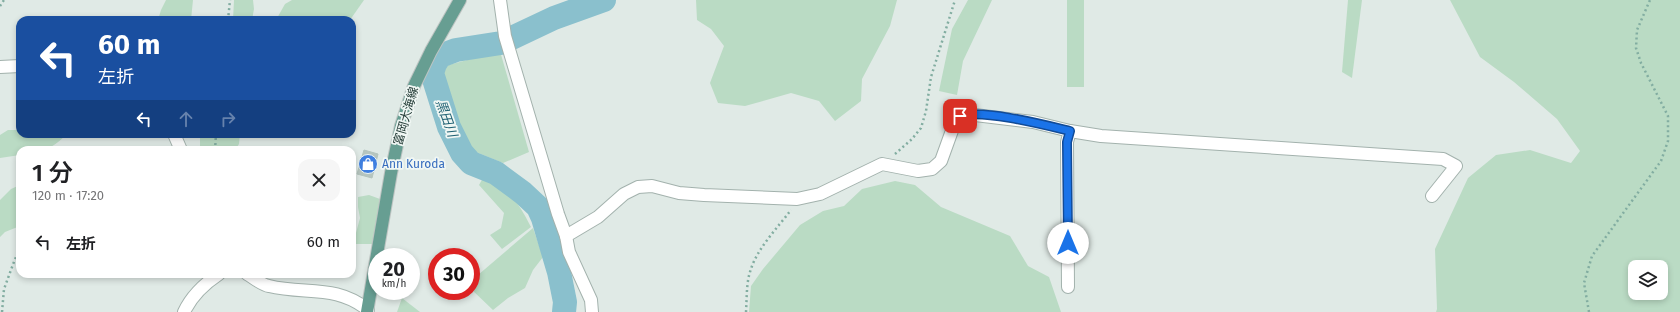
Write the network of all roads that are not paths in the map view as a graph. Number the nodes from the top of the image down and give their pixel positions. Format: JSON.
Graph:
{"nodes":[{"id":1,"x":460,"y":0,"type":"edge"},
{"id":2,"x":500,"y":0,"type":"edge"},
{"id":3,"x":16,"y":66,"type":"edge"},
{"id":4,"x":0,"y":67,"type":"edge"},
{"id":5,"x":1070,"y":131,"type":"junction"},
{"id":6,"x":1432,"y":196,"type":"dead end"},
{"id":7,"x":566,"y":236,"type":"junction"},
{"id":8,"x":213,"y":278,"type":"edge"},
{"id":9,"x":255,"y":278,"type":"edge"},
{"id":10,"x":1068,"y":287,"type":"dead end"},
{"id":11,"x":367,"y":311,"type":"edge"},
{"id":12,"x":184,"y":312,"type":"edge"},
{"id":13,"x":592,"y":312,"type":"edge"}],
"edges":[{"from":1,"to":11,"type":"main road","name":"富岡大海線"},
{"from":2,"to":7,"type":"street"},
{"from":3,"to":4,"type":"street"},
{"from":5,"to":6,"type":"street"},
{"from":5,"to":7,"type":"street"},
{"from":5,"to":10,"type":"street"},
{"from":7,"to":13,"type":"street"},
{"from":8,"to":12,"type":"street"},
{"from":9,"to":11,"type":"street"}]}
